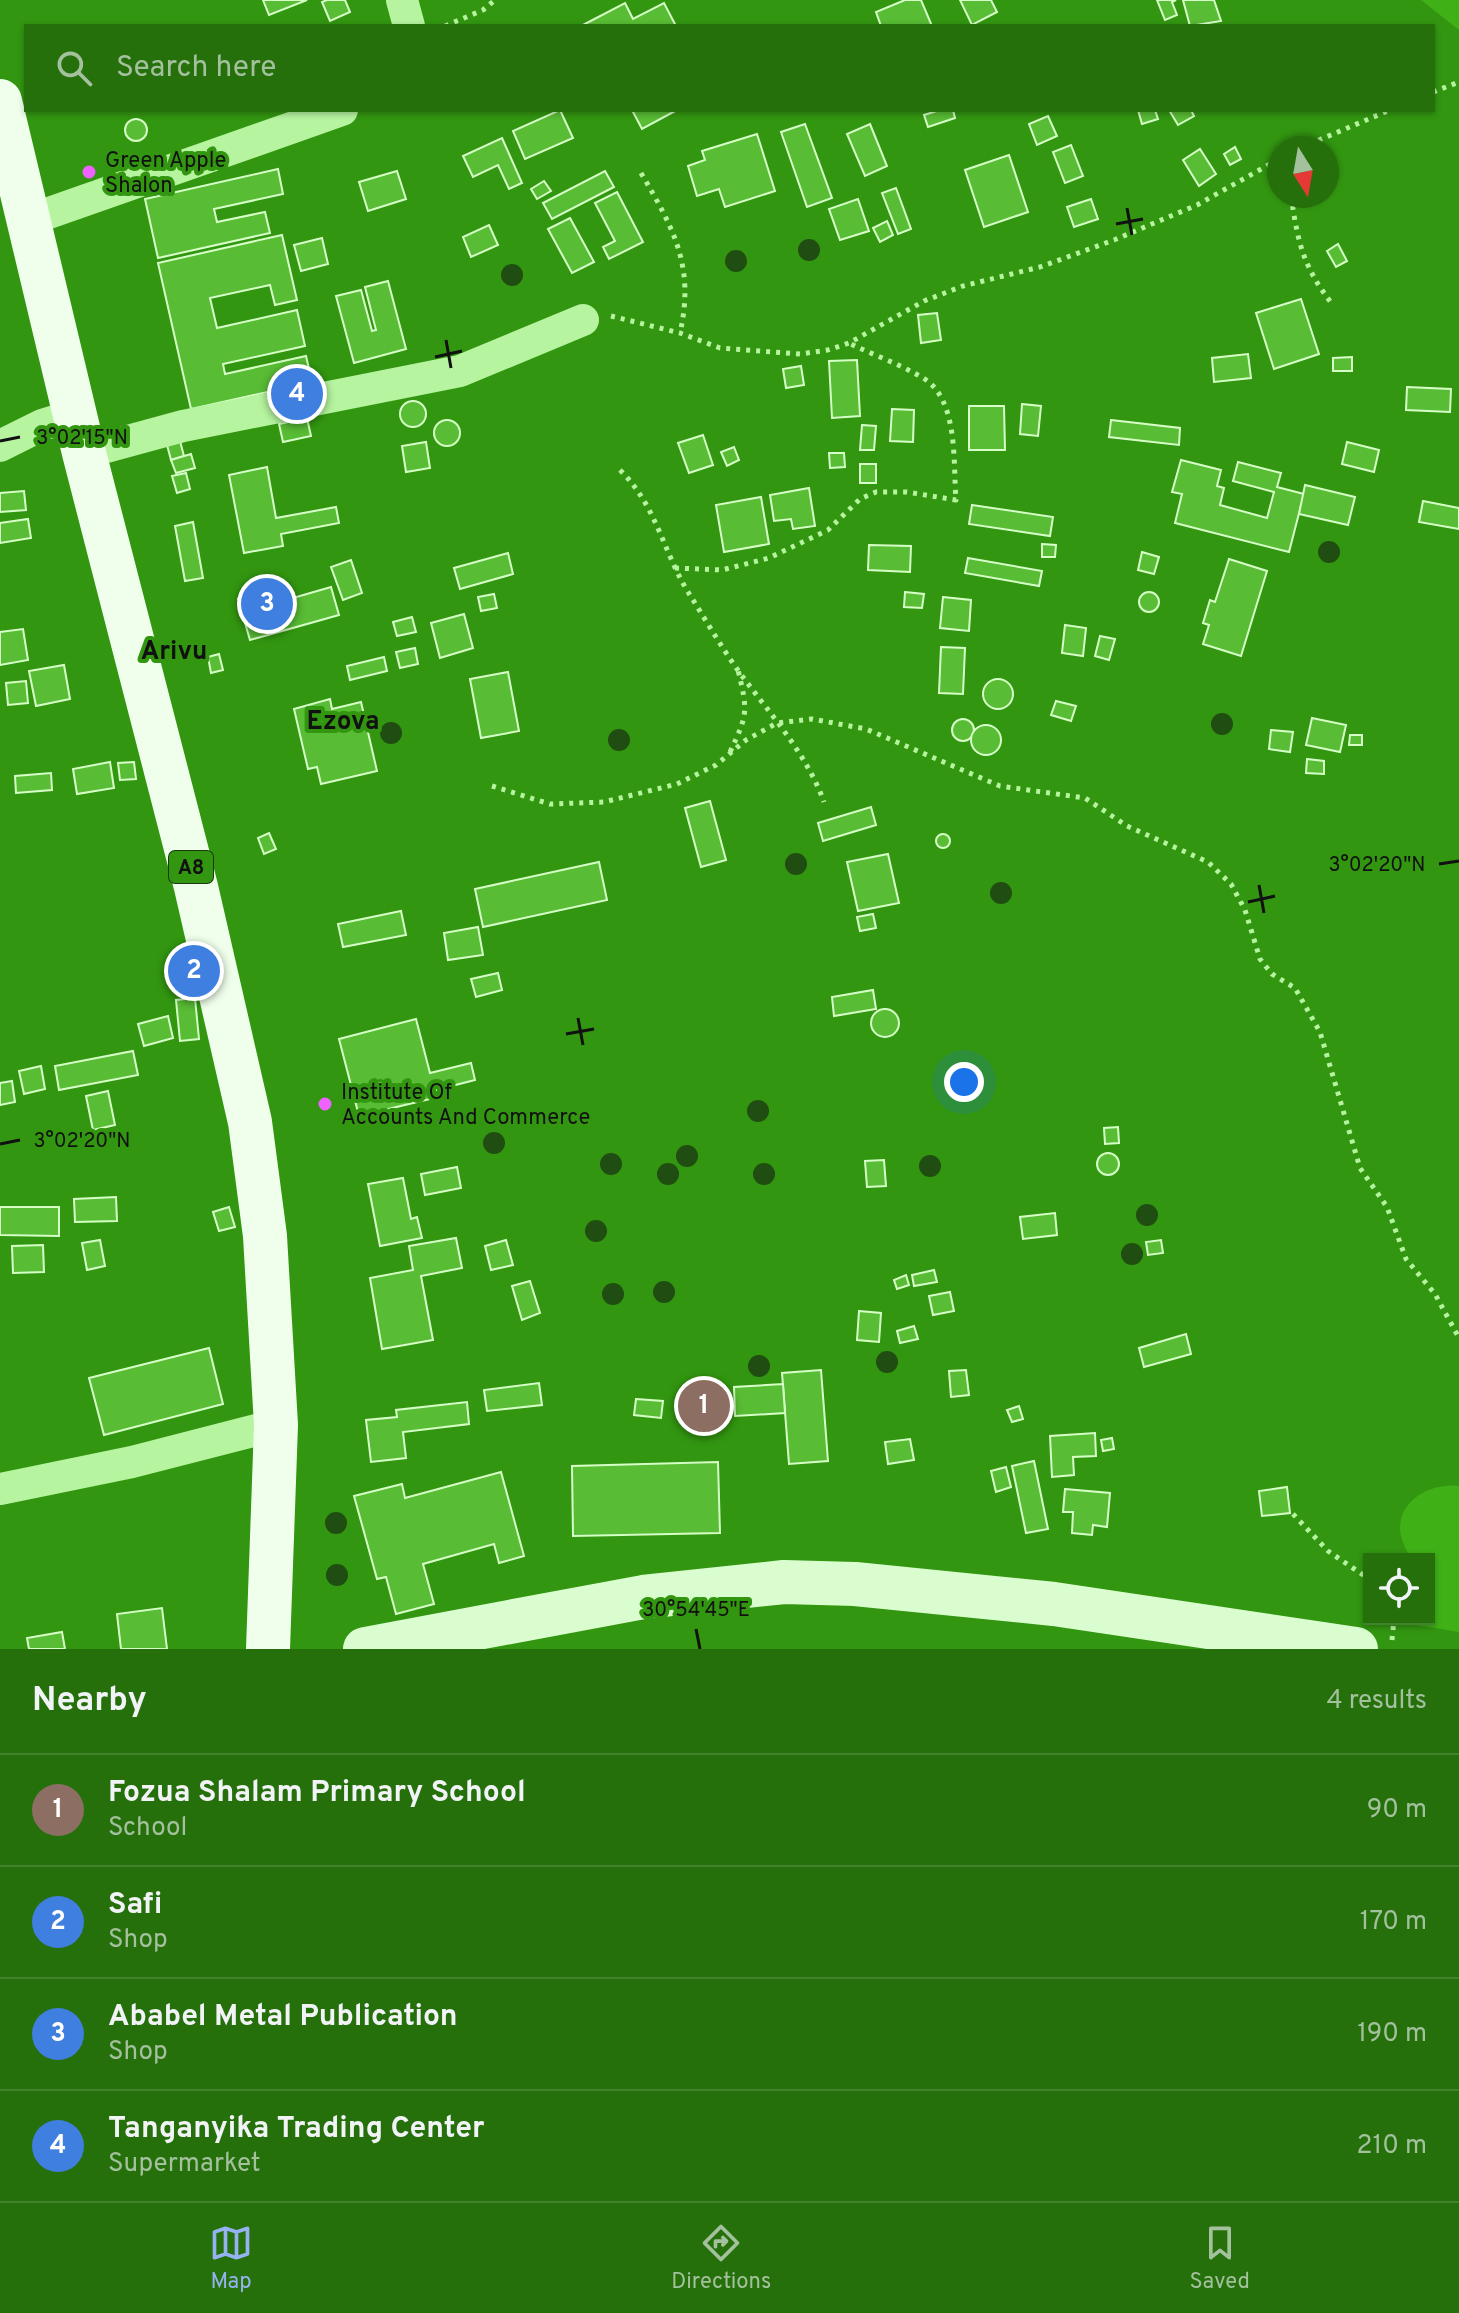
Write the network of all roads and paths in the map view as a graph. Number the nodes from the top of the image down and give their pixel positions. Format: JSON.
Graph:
{"nodes":[{"id":1,"x":402,"y":0,"type":"edge"},
{"id":2,"x":495,"y":0,"type":"edge"},
{"id":3,"x":408,"y":24,"type":"edge"},
{"id":4,"x":450,"y":24,"type":"edge"},
{"id":5,"x":1459,"y":82,"type":"edge"},
{"id":6,"x":1435,"y":91,"type":"edge"},
{"id":7,"x":0,"y":101,"type":"edge"},
{"id":8,"x":336,"y":112,"type":"edge"},
{"id":9,"x":1385,"y":112,"type":"edge"},
{"id":10,"x":1328,"y":136,"type":"edge"},
{"id":11,"x":1267,"y":166,"type":"edge"},
{"id":12,"x":641,"y":173,"type":"dead end"},
{"id":13,"x":1292,"y":208,"type":"edge"},
{"id":14,"x":29,"y":220,"type":"junction"},
{"id":15,"x":1333,"y":305,"type":"dead end"},
{"id":16,"x":583,"y":320,"type":"joint"},
{"id":17,"x":680,"y":333,"type":"junction"},
{"id":18,"x":849,"y":343,"type":"junction"},
{"id":19,"x":79,"y":434,"type":"junction"},
{"id":20,"x":0,"y":446,"type":"edge"},
{"id":21,"x":620,"y":470,"type":"dead end"},
{"id":22,"x":675,"y":568,"type":"junction"},
{"id":23,"x":737,"y":669,"type":"junction"},
{"id":24,"x":777,"y":723,"type":"junction"},
{"id":25,"x":729,"y":754,"type":"junction"},
{"id":26,"x":492,"y":786,"type":"dead end"},
{"id":27,"x":824,"y":802,"type":"dead end"},
{"id":28,"x":1459,"y":1338,"type":"edge"},
{"id":29,"x":276,"y":1425,"type":"junction"},
{"id":30,"x":0,"y":1489,"type":"edge"},
{"id":31,"x":1293,"y":1514,"type":"dead end"},
{"id":32,"x":1363,"y":1575,"type":"edge"},
{"id":33,"x":1393,"y":1625,"type":"edge"},
{"id":34,"x":268,"y":1649,"type":"edge"},
{"id":35,"x":365,"y":1649,"type":"edge"},
{"id":36,"x":1356,"y":1649,"type":"edge"},
{"id":37,"x":1391,"y":1649,"type":"edge"}],
"edges":[{"from":1,"to":3,"type":"street"},
{"from":2,"to":4,"type":"path"},
{"from":5,"to":6,"type":"path"},
{"from":7,"to":14,"type":"main road","number":"A8"},
{"from":8,"to":14,"type":"street"},
{"from":9,"to":10,"type":"path"},
{"from":11,"to":18,"type":"path"},
{"from":12,"to":17,"type":"path"},
{"from":13,"to":15,"type":"path"},
{"from":14,"to":19,"type":"main road","number":"A8"},
{"from":16,"to":17,"type":"path"},
{"from":16,"to":19,"type":"street"},
{"from":17,"to":18,"type":"path"},
{"from":18,"to":22,"type":"path"},
{"from":19,"to":20,"type":"street"},
{"from":19,"to":29,"type":"main road","number":"A8"},
{"from":21,"to":22,"type":"path"},
{"from":22,"to":23,"type":"path"},
{"from":23,"to":24,"type":"path"},
{"from":23,"to":25,"type":"path"},
{"from":24,"to":25,"type":"path"},
{"from":24,"to":27,"type":"path"},
{"from":24,"to":28,"type":"path"},
{"from":25,"to":26,"type":"path"},
{"from":29,"to":30,"type":"street"},
{"from":29,"to":34,"type":"main road","number":"A8"},
{"from":31,"to":32,"type":"path"},
{"from":33,"to":37,"type":"path"},
{"from":35,"to":36,"type":"street"}]}
